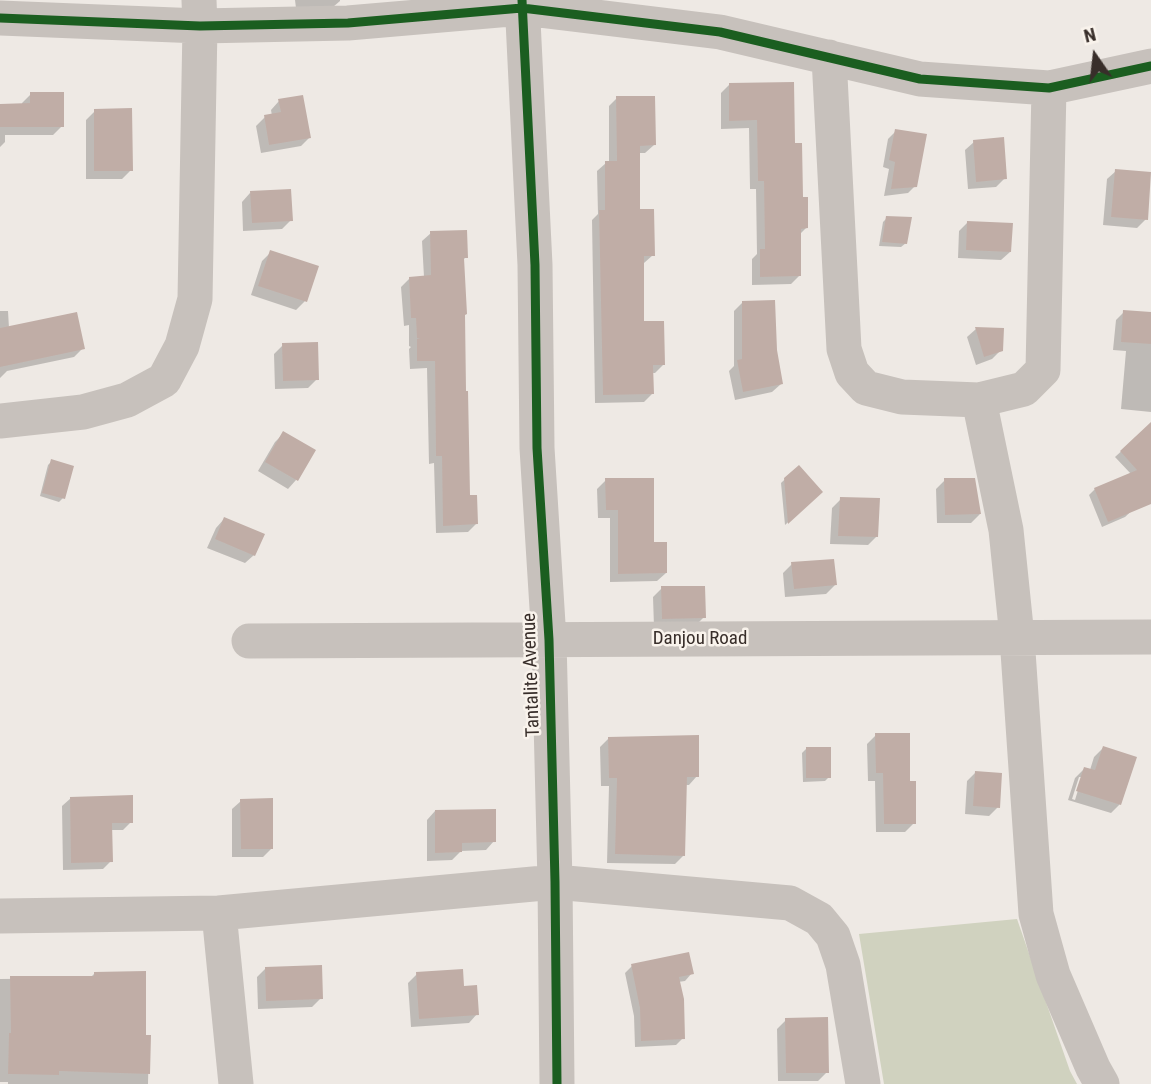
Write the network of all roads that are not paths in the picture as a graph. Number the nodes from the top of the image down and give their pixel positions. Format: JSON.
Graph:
{"nodes":[{"id":1,"x":522,"y":4,"type":"edge"},
{"id":2,"x":199,"y":13,"type":"edge"},
{"id":3,"x":0,"y":18,"type":"edge"},
{"id":4,"x":829,"y":57,"type":"junction"},
{"id":5,"x":1151,"y":66,"type":"edge"},
{"id":6,"x":1049,"y":88,"type":"junction"},
{"id":7,"x":979,"y":400,"type":"junction"},
{"id":8,"x":0,"y":421,"type":"edge"},
{"id":9,"x":1017,"y":637,"type":"junction"},
{"id":10,"x":1151,"y":637,"type":"edge"},
{"id":11,"x":549,"y":640,"type":"junction"},
{"id":12,"x":249,"y":641,"type":"dead end"},
{"id":13,"x":555,"y":882,"type":"junction"},
{"id":14,"x":219,"y":913,"type":"junction"},
{"id":15,"x":0,"y":916,"type":"edge"},
{"id":16,"x":236,"y":1084,"type":"edge"},
{"id":17,"x":557,"y":1084,"type":"edge"},
{"id":18,"x":863,"y":1084,"type":"edge"},
{"id":19,"x":1102,"y":1084,"type":"edge"}],
"edges":[{"from":1,"to":2,"type":"street"},
{"from":1,"to":4,"type":"street"},
{"from":1,"to":11,"type":"street","name":"Tantalite Avenue"},
{"from":2,"to":3,"type":"street"},
{"from":2,"to":8,"type":"street"},
{"from":4,"to":6,"type":"street"},
{"from":4,"to":7,"type":"street"},
{"from":5,"to":6,"type":"street"},
{"from":6,"to":7,"type":"street"},
{"from":7,"to":9,"type":"street"},
{"from":9,"to":10,"type":"street","name":"Danjou Road"},
{"from":9,"to":11,"type":"street","name":"Danjou Road"},
{"from":9,"to":19,"type":"street"},
{"from":11,"to":12,"type":"street","name":"Danjou Road"},
{"from":11,"to":13,"type":"street","name":"Tantalite Avenue"},
{"from":13,"to":14,"type":"street"},
{"from":13,"to":17,"type":"street","name":"Tantalite Avenue"},
{"from":13,"to":18,"type":"street"},
{"from":14,"to":15,"type":"street"},
{"from":14,"to":16,"type":"street"}]}
